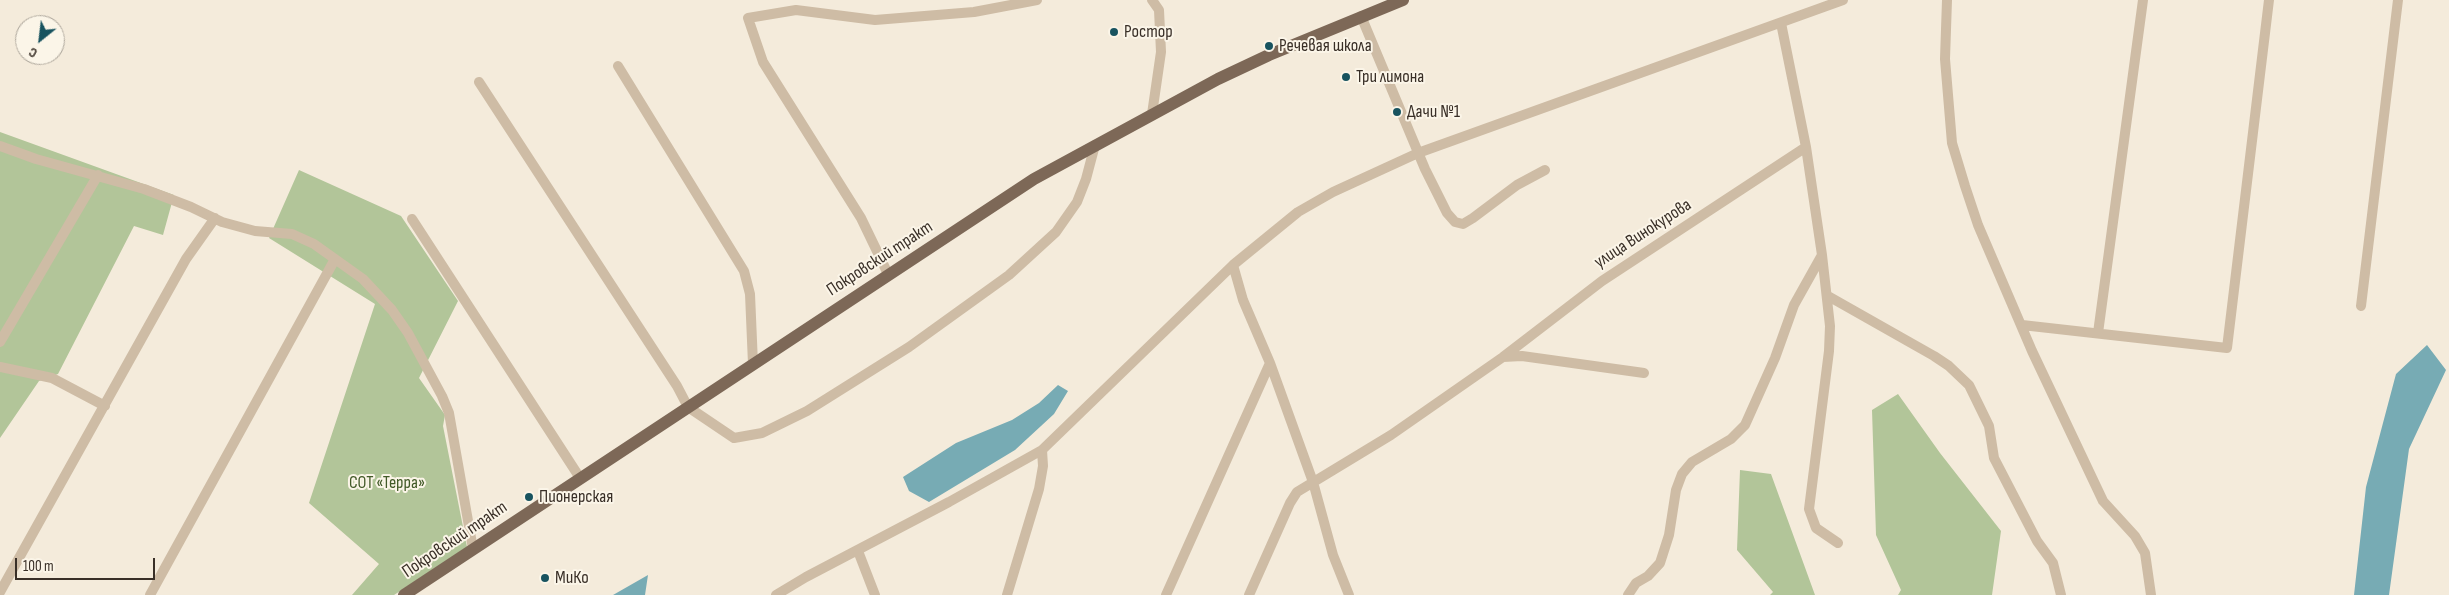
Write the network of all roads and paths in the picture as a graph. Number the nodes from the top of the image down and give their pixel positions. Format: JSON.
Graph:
{"nodes":[{"id":1,"x":1037,"y":0,"type":"edge"},
{"id":2,"x":1152,"y":0,"type":"edge"},
{"id":3,"x":1403,"y":0,"type":"edge"},
{"id":4,"x":1842,"y":0,"type":"edge"},
{"id":5,"x":1947,"y":0,"type":"edge"},
{"id":6,"x":2143,"y":0,"type":"edge"},
{"id":7,"x":2269,"y":0,"type":"edge"},
{"id":8,"x":2398,"y":0,"type":"edge"},
{"id":9,"x":1361,"y":16,"type":"junction"},
{"id":10,"x":1781,"y":22,"type":"junction"},
{"id":11,"x":618,"y":66,"type":"dead end"},
{"id":12,"x":479,"y":82,"type":"dead end"},
{"id":13,"x":1152,"y":114,"type":"junction"},
{"id":14,"x":1095,"y":145,"type":"junction"},
{"id":15,"x":0,"y":146,"type":"edge"},
{"id":16,"x":1806,"y":146,"type":"junction"},
{"id":17,"x":1418,"y":153,"type":"junction"},
{"id":18,"x":1545,"y":170,"type":"dead end"},
{"id":19,"x":98,"y":175,"type":"junction"},
{"id":20,"x":215,"y":218,"type":"junction"},
{"id":21,"x":412,"y":219,"type":"dead end"},
{"id":22,"x":1822,"y":255,"type":"junction"},
{"id":23,"x":335,"y":258,"type":"junction"},
{"id":24,"x":1233,"y":265,"type":"junction"},
{"id":25,"x":888,"y":274,"type":"junction"},
{"id":26,"x":1828,"y":296,"type":"junction"},
{"id":27,"x":2361,"y":306,"type":"dead end"},
{"id":28,"x":2022,"y":325,"type":"junction"},
{"id":29,"x":2098,"y":333,"type":"junction"},
{"id":30,"x":0,"y":342,"type":"edge"},
{"id":31,"x":1503,"y":357,"type":"junction"},
{"id":32,"x":1270,"y":363,"type":"junction"},
{"id":33,"x":753,"y":364,"type":"junction"},
{"id":34,"x":0,"y":367,"type":"edge"},
{"id":35,"x":1644,"y":373,"type":"dead end"},
{"id":36,"x":105,"y":406,"type":"junction"},
{"id":37,"x":688,"y":407,"type":"junction"},
{"id":38,"x":1042,"y":450,"type":"junction"},
{"id":39,"x":580,"y":478,"type":"junction"},
{"id":40,"x":1313,"y":482,"type":"junction"},
{"id":41,"x":1838,"y":543,"type":"dead end"},
{"id":42,"x":473,"y":549,"type":"junction"},
{"id":43,"x":858,"y":551,"type":"junction"},
{"id":44,"x":0,"y":592,"type":"edge"},
{"id":45,"x":150,"y":595,"type":"edge"},
{"id":46,"x":404,"y":595,"type":"edge"},
{"id":47,"x":776,"y":595,"type":"edge"},
{"id":48,"x":875,"y":595,"type":"edge"},
{"id":49,"x":1007,"y":595,"type":"edge"},
{"id":50,"x":1166,"y":595,"type":"edge"},
{"id":51,"x":1249,"y":595,"type":"edge"},
{"id":52,"x":1348,"y":595,"type":"edge"},
{"id":53,"x":1628,"y":595,"type":"edge"},
{"id":54,"x":2061,"y":595,"type":"edge"},
{"id":55,"x":2151,"y":595,"type":"edge"}],
"edges":[{"from":1,"to":25,"type":"street"},
{"from":2,"to":13,"type":"street"},
{"from":3,"to":9,"type":"main road","name":"Покровский тракт"},
{"from":4,"to":10,"type":"street"},
{"from":5,"to":28,"type":"street"},
{"from":6,"to":29,"type":"street"},
{"from":7,"to":29,"type":"street"},
{"from":8,"to":27,"type":"street"},
{"from":9,"to":13,"type":"main road","name":"Покровский тракт"},
{"from":9,"to":17,"type":"street"},
{"from":10,"to":16,"type":"street"},
{"from":10,"to":17,"type":"street"},
{"from":11,"to":33,"type":"street"},
{"from":12,"to":37,"type":"street"},
{"from":13,"to":14,"type":"main road","name":"Покровский тракт"},
{"from":14,"to":25,"type":"main road","name":"Покровский тракт"},
{"from":14,"to":37,"type":"street"},
{"from":15,"to":19,"type":"street"},
{"from":16,"to":22,"type":"street"},
{"from":16,"to":31,"type":"street","name":"улица Винокурова"},
{"from":17,"to":18,"type":"street"},
{"from":17,"to":24,"type":"street"},
{"from":19,"to":20,"type":"street"},
{"from":19,"to":30,"type":"street"},
{"from":20,"to":23,"type":"street"},
{"from":20,"to":36,"type":"street"},
{"from":21,"to":39,"type":"street"},
{"from":22,"to":26,"type":"street"},
{"from":22,"to":53,"type":"street"},
{"from":23,"to":42,"type":"street"},
{"from":23,"to":45,"type":"street"},
{"from":24,"to":32,"type":"street"},
{"from":24,"to":38,"type":"street"},
{"from":25,"to":33,"type":"main road","name":"Покровский тракт"},
{"from":26,"to":41,"type":"street"},
{"from":26,"to":54,"type":"street"},
{"from":28,"to":29,"type":"street"},
{"from":28,"to":55,"type":"street"},
{"from":31,"to":35,"type":"street"},
{"from":31,"to":40,"type":"street","name":"улица Винокурова"},
{"from":32,"to":40,"type":"street"},
{"from":32,"to":50,"type":"street"},
{"from":33,"to":37,"type":"main road","name":"Покровский тракт"},
{"from":34,"to":36,"type":"street"},
{"from":36,"to":44,"type":"street"},
{"from":37,"to":39,"type":"main road","name":"Покровский тракт"},
{"from":38,"to":43,"type":"street"},
{"from":38,"to":49,"type":"street"},
{"from":39,"to":42,"type":"main road","name":"Покровский тракт"},
{"from":40,"to":51,"type":"street","name":"улица Винокурова"},
{"from":40,"to":52,"type":"street"},
{"from":42,"to":46,"type":"main road","name":"Покровский тракт"},
{"from":43,"to":47,"type":"street"},
{"from":43,"to":48,"type":"street"}]}
